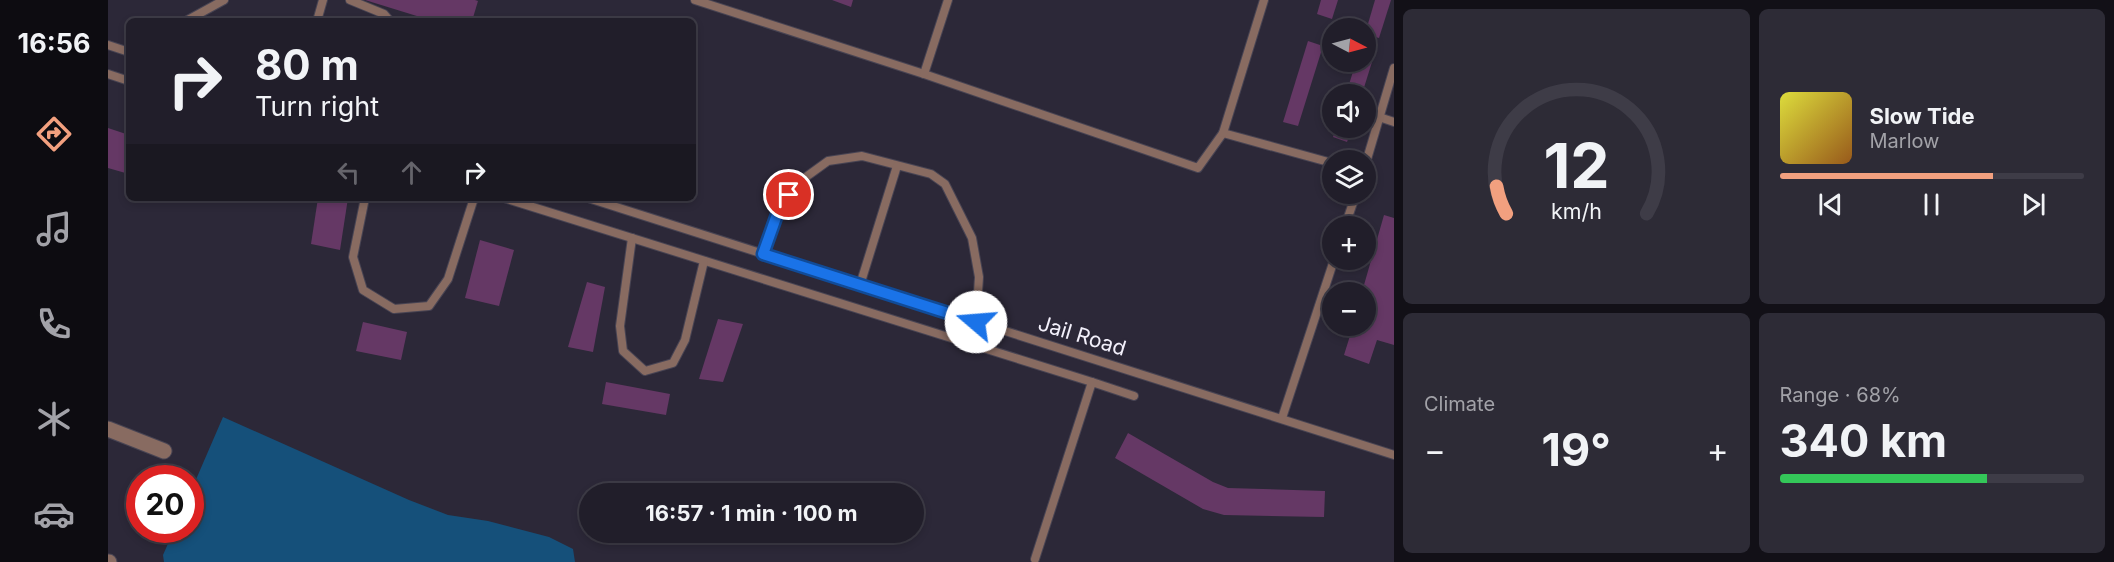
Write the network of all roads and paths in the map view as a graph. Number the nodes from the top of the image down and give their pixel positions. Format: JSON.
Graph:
{"nodes":[{"id":1,"x":224,"y":0,"type":"edge"},
{"id":2,"x":323,"y":0,"type":"edge"},
{"id":3,"x":350,"y":0,"type":"edge"},
{"id":4,"x":696,"y":0,"type":"edge"},
{"id":5,"x":948,"y":0,"type":"edge"},
{"id":6,"x":1264,"y":0,"type":"edge"},
{"id":7,"x":191,"y":18,"type":"edge"},
{"id":8,"x":318,"y":18,"type":"edge"},
{"id":9,"x":387,"y":18,"type":"edge"},
{"id":10,"x":108,"y":45,"type":"edge"},
{"id":11,"x":126,"y":51,"type":"edge"},
{"id":12,"x":1394,"y":68,"type":"edge"},
{"id":13,"x":108,"y":74,"type":"edge"},
{"id":14,"x":924,"y":74,"type":"junction"},
{"id":15,"x":126,"y":80,"type":"edge"},
{"id":16,"x":1379,"y":117,"type":"junction"},
{"id":17,"x":1394,"y":122,"type":"edge"},
{"id":18,"x":1223,"y":133,"type":"junction"},
{"id":19,"x":1370,"y":150,"type":"edge"},
{"id":20,"x":1322,"y":160,"type":"edge"},
{"id":21,"x":897,"y":166,"type":"junction"},
{"id":22,"x":364,"y":201,"type":"edge"},
{"id":23,"x":473,"y":201,"type":"edge"},
{"id":24,"x":514,"y":201,"type":"edge"},
{"id":25,"x":597,"y":201,"type":"edge"},
{"id":26,"x":632,"y":238,"type":"junction"},
{"id":27,"x":763,"y":254,"type":"junction"},
{"id":28,"x":704,"y":261,"type":"junction"},
{"id":29,"x":1331,"y":270,"type":"edge"},
{"id":30,"x":860,"y":285,"type":"junction"},
{"id":31,"x":976,"y":322,"type":"junction"},
{"id":32,"x":1092,"y":382,"type":"junction"},
{"id":33,"x":1134,"y":396,"type":"dead end"},
{"id":34,"x":1281,"y":418,"type":"junction"},
{"id":35,"x":108,"y":429,"type":"edge"},
{"id":36,"x":164,"y":451,"type":"dead end"},
{"id":37,"x":1394,"y":455,"type":"edge"},
{"id":38,"x":1035,"y":560,"type":"dead end"}],
"edges":[{"from":1,"to":7,"type":"lane"},
{"from":2,"to":8,"type":"lane"},
{"from":3,"to":9,"type":"lane"},
{"from":4,"to":14,"type":"lane"},
{"from":5,"to":14,"type":"lane"},
{"from":6,"to":18,"type":"lane"},
{"from":10,"to":11,"type":"lane"},
{"from":12,"to":16,"type":"lane"},
{"from":13,"to":15,"type":"lane"},
{"from":14,"to":18,"type":"lane"},
{"from":16,"to":17,"type":"lane"},
{"from":16,"to":19,"type":"lane"},
{"from":18,"to":20,"type":"lane"},
{"from":21,"to":27,"type":"lane"},
{"from":21,"to":30,"type":"lane"},
{"from":21,"to":31,"type":"lane"},
{"from":22,"to":23,"type":"lane"},
{"from":24,"to":26,"type":"lane"},
{"from":25,"to":27,"type":"lane","name":"Jail Road"},
{"from":26,"to":28,"type":"lane"},
{"from":26,"to":28,"type":"lane"},
{"from":27,"to":30,"type":"lane","name":"Jail Road"},
{"from":28,"to":32,"type":"lane"},
{"from":29,"to":34,"type":"lane"},
{"from":30,"to":31,"type":"lane","name":"Jail Road"},
{"from":31,"to":34,"type":"lane","name":"Jail Road"},
{"from":32,"to":33,"type":"lane"},
{"from":32,"to":38,"type":"lane"},
{"from":34,"to":37,"type":"lane","name":"Jail Road"},
{"from":35,"to":36,"type":"street"}]}
